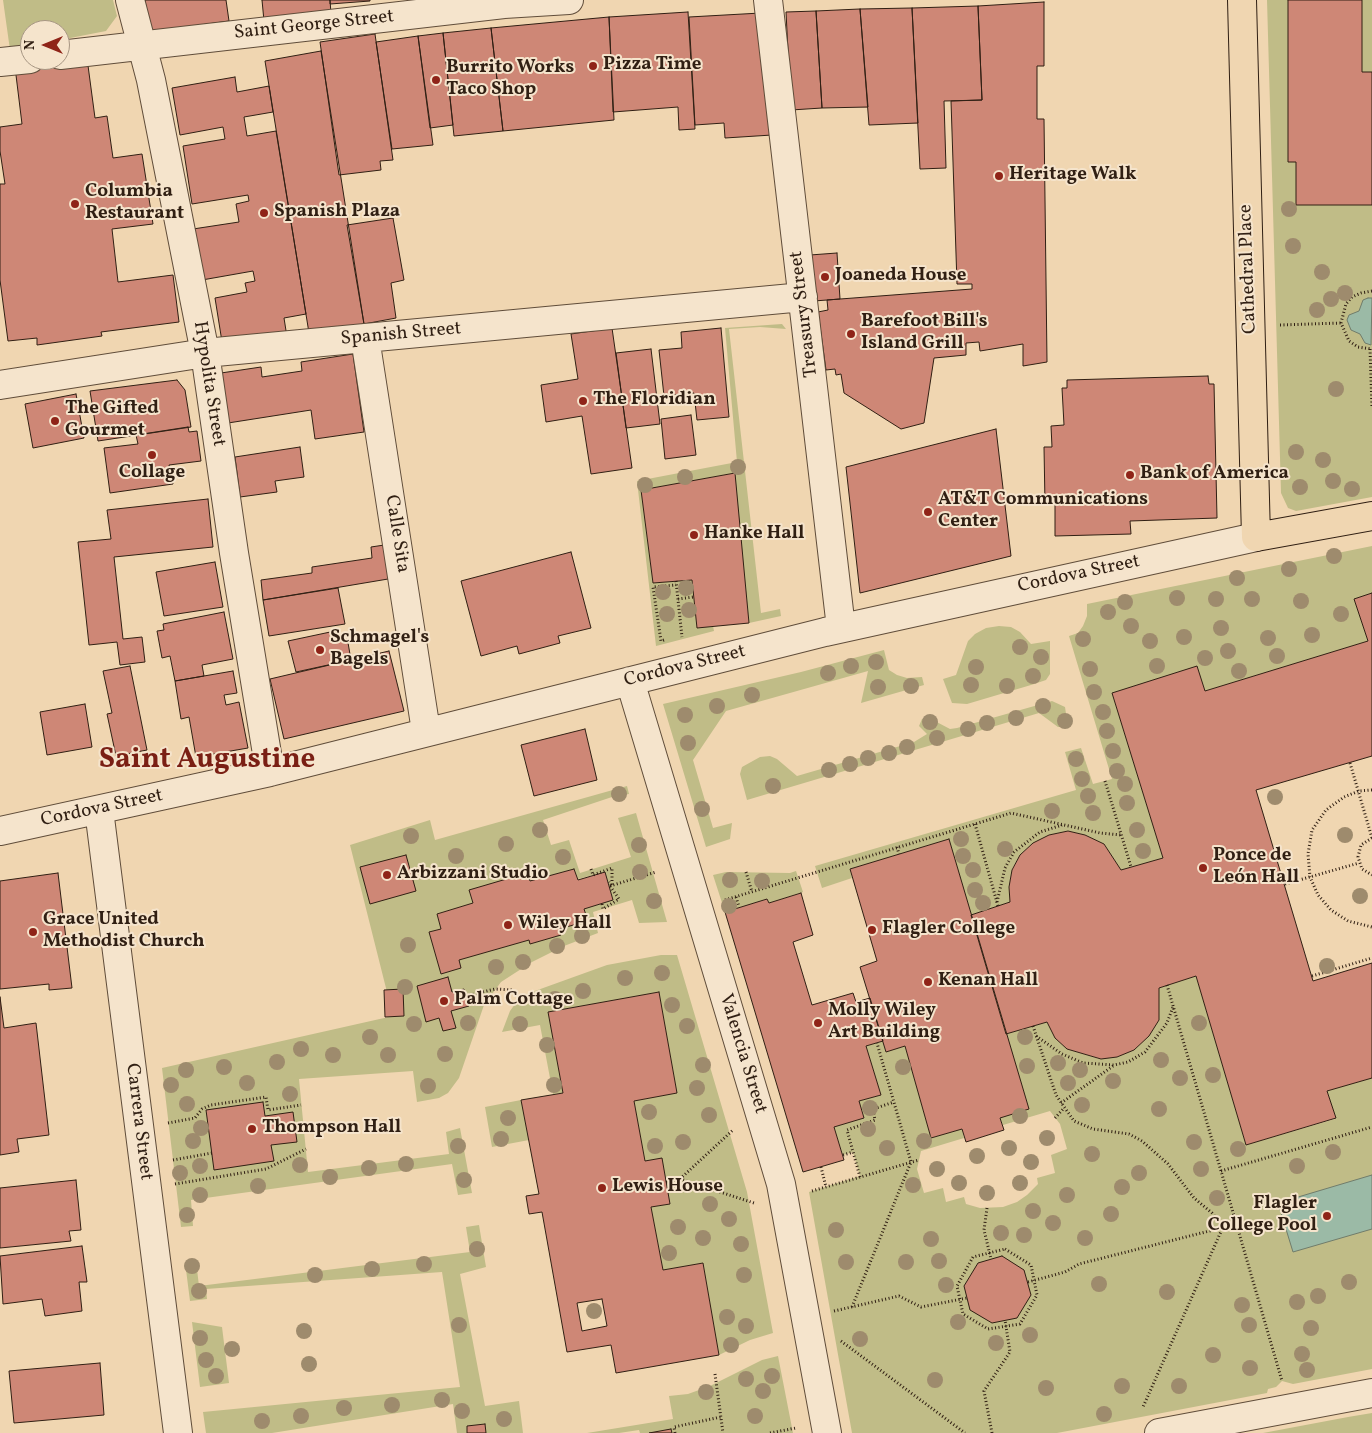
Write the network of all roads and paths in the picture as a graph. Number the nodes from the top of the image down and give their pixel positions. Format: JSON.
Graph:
{"nodes":[{"id":1,"x":130,"y":0,"type":"edge"},
{"id":2,"x":569,"y":0,"type":"edge"},
{"id":3,"x":768,"y":0,"type":"edge"},
{"id":4,"x":1242,"y":0,"type":"edge"},
{"id":5,"x":142,"y":45,"type":"junction"},
{"id":6,"x":70,"y":54,"type":"edge"},
{"id":7,"x":20,"y":59,"type":"edge"},
{"id":8,"x":0,"y":62,"type":"edge"},
{"id":9,"x":1372,"y":291,"type":"edge"},
{"id":10,"x":803,"y":297,"type":"junction"},
{"id":11,"x":1341,"y":323,"type":"junction"},
{"id":12,"x":1251,"y":326,"type":"junction"},
{"id":13,"x":365,"y":338,"type":"junction"},
{"id":14,"x":1371,"y":349,"type":"edge"},
{"id":15,"x":205,"y":354,"type":"junction"},
{"id":16,"x":0,"y":385,"type":"edge"},
{"id":17,"x":1372,"y":408,"type":"edge"},
{"id":18,"x":1372,"y":516,"type":"edge"},
{"id":19,"x":1256,"y":537,"type":"junction"},
{"id":20,"x":693,"y":597,"type":"dead end"},
{"id":21,"x":678,"y":599,"type":"junction"},
{"id":22,"x":841,"y":628,"type":"junction"},
{"id":23,"x":675,"y":638,"type":"dead end"},
{"id":24,"x":668,"y":639,"type":"dead end"},
{"id":25,"x":630,"y":681,"type":"junction"},
{"id":26,"x":426,"y":731,"type":"junction"},
{"id":27,"x":1350,"y":763,"type":"dead end"},
{"id":28,"x":270,"y":772,"type":"junction"},
{"id":29,"x":1105,"y":781,"type":"dead end"},
{"id":30,"x":1372,"y":790,"type":"edge"},
{"id":31,"x":1359,"y":791,"type":"junction"},
{"id":32,"x":99,"y":810,"type":"junction"},
{"id":33,"x":975,"y":824,"type":"junction"},
{"id":34,"x":1064,"y":825,"type":"junction"},
{"id":35,"x":0,"y":831,"type":"edge"},
{"id":36,"x":1121,"y":834,"type":"junction"},
{"id":37,"x":1372,"y":838,"type":"edge"},
{"id":38,"x":897,"y":847,"type":"junction"},
{"id":39,"x":899,"y":854,"type":"dead end"},
{"id":40,"x":1359,"y":863,"type":"junction"},
{"id":41,"x":1131,"y":867,"type":"dead end"},
{"id":42,"x":591,"y":869,"type":"dead end"},
{"id":43,"x":657,"y":872,"type":"dead end"},
{"id":44,"x":746,"y":872,"type":"dead end"},
{"id":45,"x":1372,"y":875,"type":"edge"},
{"id":46,"x":1310,"y":877,"type":"junction"},
{"id":47,"x":611,"y":884,"type":"junction"},
{"id":48,"x":1284,"y":884,"type":"dead end"},
{"id":49,"x":752,"y":892,"type":"junction"},
{"id":50,"x":736,"y":897,"type":"junction"},
{"id":51,"x":717,"y":902,"type":"dead end"},
{"id":52,"x":602,"y":904,"type":"dead end"},
{"id":53,"x":739,"y":907,"type":"dead end"},
{"id":54,"x":1372,"y":927,"type":"edge"},
{"id":55,"x":1372,"y":958,"type":"edge"},
{"id":56,"x":1312,"y":976,"type":"dead end"},
{"id":57,"x":1167,"y":985,"type":"dead end"},
{"id":58,"x":513,"y":990,"type":"dead end"},
{"id":59,"x":466,"y":996,"type":"dead end"},
{"id":60,"x":1174,"y":1006,"type":"junction"},
{"id":61,"x":1033,"y":1026,"type":"dead end"},
{"id":62,"x":1036,"y":1035,"type":"junction"},
{"id":63,"x":877,"y":1043,"type":"dead end"},
{"id":64,"x":1114,"y":1065,"type":"junction"},
{"id":65,"x":894,"y":1102,"type":"junction"},
{"id":66,"x":1062,"y":1104,"type":"junction"},
{"id":67,"x":301,"y":1105,"type":"dead end"},
{"id":68,"x":1064,"y":1108,"type":"junction"},
{"id":69,"x":1055,"y":1118,"type":"dead end"},
{"id":70,"x":162,"y":1124,"type":"dead end"},
{"id":71,"x":1372,"y":1127,"type":"edge"},
{"id":72,"x":733,"y":1129,"type":"dead end"},
{"id":73,"x":306,"y":1149,"type":"dead end"},
{"id":74,"x":853,"y":1152,"type":"junction"},
{"id":75,"x":212,"y":1153,"type":"dead end"},
{"id":76,"x":843,"y":1155,"type":"dead end"},
{"id":77,"x":919,"y":1160,"type":"dead end"},
{"id":78,"x":167,"y":1161,"type":"dead end"},
{"id":79,"x":911,"y":1162,"type":"junction"},
{"id":80,"x":821,"y":1167,"type":"dead end"},
{"id":81,"x":1222,"y":1171,"type":"junction"},
{"id":82,"x":860,"y":1177,"type":"junction"},
{"id":83,"x":680,"y":1179,"type":"junction"},
{"id":84,"x":666,"y":1182,"type":"dead end"},
{"id":85,"x":170,"y":1184,"type":"dead end"},
{"id":86,"x":826,"y":1187,"type":"junction"},
{"id":87,"x":784,"y":1197,"type":"junction"},
{"id":88,"x":987,"y":1208,"type":"dead end"},
{"id":89,"x":1237,"y":1224,"type":"junction"},
{"id":90,"x":1222,"y":1228,"type":"junction"},
{"id":91,"x":989,"y":1253,"type":"junction"},
{"id":92,"x":990,"y":1259,"type":"dead end"},
{"id":93,"x":1034,"y":1281,"type":"junction"},
{"id":94,"x":1028,"y":1282,"type":"dead end"},
{"id":95,"x":967,"y":1298,"type":"dead end"},
{"id":96,"x":960,"y":1299,"type":"junction"},
{"id":97,"x":852,"y":1307,"type":"junction"},
{"id":98,"x":830,"y":1312,"type":"dead end"},
{"id":99,"x":1005,"y":1320,"type":"dead end"},
{"id":100,"x":1006,"y":1326,"type":"junction"},
{"id":101,"x":834,"y":1336,"type":"dead end"},
{"id":102,"x":715,"y":1374,"type":"dead end"},
{"id":103,"x":1284,"y":1388,"type":"dead end"},
{"id":104,"x":1372,"y":1393,"type":"edge"},
{"id":105,"x":1142,"y":1409,"type":"dead end"},
{"id":106,"x":721,"y":1417,"type":"junction"},
{"id":107,"x":797,"y":1428,"type":"dead end"},
{"id":108,"x":178,"y":1433,"type":"edge"},
{"id":109,"x":675,"y":1433,"type":"edge"},
{"id":110,"x":723,"y":1433,"type":"edge"},
{"id":111,"x":770,"y":1433,"type":"edge"},
{"id":112,"x":827,"y":1433,"type":"edge"},
{"id":113,"x":965,"y":1433,"type":"edge"},
{"id":114,"x":992,"y":1433,"type":"edge"},
{"id":115,"x":1160,"y":1433,"type":"edge"}],
"edges":[{"from":1,"to":5,"type":"street","name":"Hypolita Street"},
{"from":2,"to":5,"type":"street","name":"Saint George Street"},
{"from":3,"to":10,"type":"street","name":"Treasury Street"},
{"from":4,"to":12,"type":"main road","name":"Cathedral Place"},
{"from":5,"to":6,"type":"street","name":"Saint George Street"},
{"from":5,"to":15,"type":"street","name":"Hypolita Street"},
{"from":7,"to":8,"type":"street"},
{"from":9,"to":11,"type":"path"},
{"from":10,"to":13,"type":"street","name":"Spanish Street"},
{"from":10,"to":22,"type":"street","name":"Treasury Street"},
{"from":11,"to":12,"type":"path"},
{"from":11,"to":14,"type":"path"},
{"from":12,"to":19,"type":"main road","name":"Cathedral Place"},
{"from":13,"to":15,"type":"street","name":"Spanish Street"},
{"from":13,"to":26,"type":"street","name":"Calle Sita"},
{"from":14,"to":17,"type":"path"},
{"from":15,"to":16,"type":"street","name":"Spanish Street"},
{"from":15,"to":28,"type":"street","name":"Hypolita Street"},
{"from":18,"to":19,"type":"main road","name":"Cordova Street"},
{"from":19,"to":22,"type":"street","name":"Cordova Street"},
{"from":20,"to":21,"type":"path"},
{"from":21,"to":23,"type":"path"},
{"from":21,"to":24,"type":"path"},
{"from":22,"to":25,"type":"street","name":"Cordova Street"},
{"from":25,"to":26,"type":"street","name":"Cordova Street"},
{"from":25,"to":87,"type":"street","name":"Valencia Street"},
{"from":26,"to":28,"type":"street","name":"Cordova Street"},
{"from":27,"to":31,"type":"path"},
{"from":28,"to":32,"type":"street","name":"Cordova Street"},
{"from":29,"to":36,"type":"path"},
{"from":30,"to":31,"type":"path"},
{"from":31,"to":37,"type":"path"},
{"from":31,"to":46,"type":"path"},
{"from":32,"to":35,"type":"street","name":"Cordova Street"},
{"from":32,"to":108,"type":"street","name":"Carrera Street"},
{"from":33,"to":34,"type":"path"},
{"from":33,"to":34,"type":"path"},
{"from":33,"to":38,"type":"path"},
{"from":34,"to":36,"type":"path"},
{"from":36,"to":41,"type":"path"},
{"from":37,"to":40,"type":"path"},
{"from":38,"to":39,"type":"path"},
{"from":38,"to":49,"type":"path"},
{"from":40,"to":45,"type":"path"},
{"from":40,"to":46,"type":"path"},
{"from":42,"to":47,"type":"path"},
{"from":43,"to":47,"type":"path"},
{"from":44,"to":49,"type":"path"},
{"from":46,"to":48,"type":"path"},
{"from":46,"to":54,"type":"path"},
{"from":47,"to":52,"type":"path"},
{"from":49,"to":50,"type":"path"},
{"from":50,"to":51,"type":"path"},
{"from":50,"to":53,"type":"path"},
{"from":55,"to":56,"type":"path"},
{"from":57,"to":60,"type":"path"},
{"from":58,"to":59,"type":"path"},
{"from":60,"to":64,"type":"path"},
{"from":60,"to":81,"type":"path"},
{"from":61,"to":62,"type":"path"},
{"from":62,"to":64,"type":"path"},
{"from":62,"to":66,"type":"path"},
{"from":63,"to":65,"type":"path"},
{"from":64,"to":66,"type":"path"},
{"from":65,"to":74,"type":"path"},
{"from":65,"to":79,"type":"path"},
{"from":66,"to":68,"type":"path"},
{"from":67,"to":70,"type":"path"},
{"from":68,"to":69,"type":"path"},
{"from":68,"to":90,"type":"path"},
{"from":71,"to":81,"type":"path"},
{"from":72,"to":83,"type":"path"},
{"from":73,"to":85,"type":"path"},
{"from":74,"to":76,"type":"path"},
{"from":74,"to":82,"type":"path"},
{"from":75,"to":78,"type":"path"},
{"from":77,"to":79,"type":"path"},
{"from":79,"to":82,"type":"path"},
{"from":79,"to":97,"type":"path"},
{"from":80,"to":86,"type":"path"},
{"from":81,"to":89,"type":"path"},
{"from":82,"to":86,"type":"path"},
{"from":83,"to":84,"type":"path"},
{"from":83,"to":87,"type":"path"},
{"from":86,"to":87,"type":"path"},
{"from":87,"to":112,"type":"street","name":"Valencia Street"},
{"from":88,"to":91,"type":"path"},
{"from":89,"to":90,"type":"path"},
{"from":89,"to":103,"type":"path"},
{"from":90,"to":93,"type":"path"},
{"from":90,"to":105,"type":"path"},
{"from":91,"to":92,"type":"path"},
{"from":91,"to":93,"type":"path"},
{"from":91,"to":96,"type":"path"},
{"from":93,"to":94,"type":"path"},
{"from":93,"to":100,"type":"path"},
{"from":95,"to":96,"type":"path"},
{"from":96,"to":97,"type":"path"},
{"from":96,"to":100,"type":"path"},
{"from":97,"to":98,"type":"path"},
{"from":99,"to":100,"type":"path"},
{"from":100,"to":114,"type":"path"},
{"from":101,"to":113,"type":"path"},
{"from":102,"to":106,"type":"path"},
{"from":104,"to":115,"type":"street"},
{"from":106,"to":109,"type":"path"},
{"from":106,"to":110,"type":"path"},
{"from":107,"to":111,"type":"path"}]}
